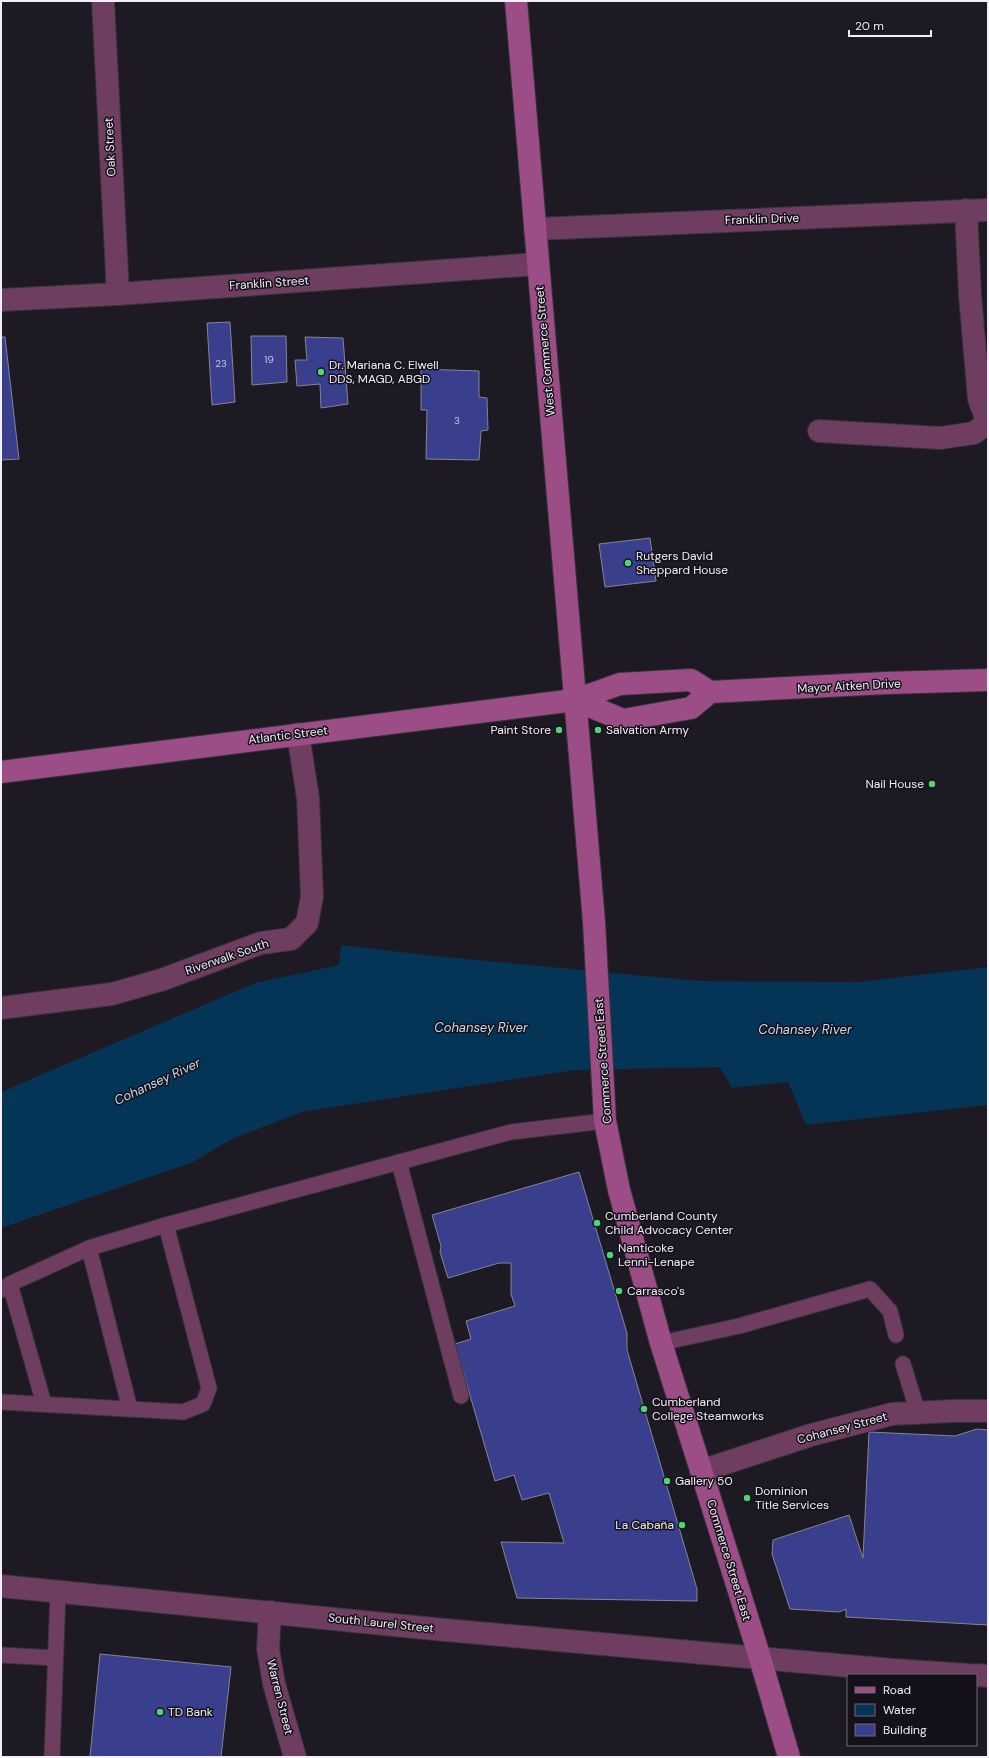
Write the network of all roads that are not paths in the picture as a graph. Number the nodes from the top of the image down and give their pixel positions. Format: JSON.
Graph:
{"nodes":[{"id":1,"x":102,"y":1,"type":"edge"},
{"id":2,"x":516,"y":1,"type":"edge"},
{"id":3,"x":966,"y":210,"type":"junction"},
{"id":4,"x":988,"y":210,"type":"edge"},
{"id":5,"x":535,"y":229,"type":"junction"},
{"id":6,"x":538,"y":264,"type":"junction"},
{"id":7,"x":118,"y":294,"type":"junction"},
{"id":8,"x":1,"y":300,"type":"edge"},
{"id":9,"x":988,"y":423,"type":"edge"},
{"id":10,"x":818,"y":431,"type":"dead end"},
{"id":11,"x":988,"y":680,"type":"edge"},
{"id":12,"x":710,"y":692,"type":"junction"},
{"id":13,"x":575,"y":700,"type":"junction"},
{"id":14,"x":298,"y":734,"type":"junction"},
{"id":15,"x":1,"y":772,"type":"edge"},
{"id":16,"x":1,"y":1008,"type":"edge"},
{"id":17,"x":605,"y":1121,"type":"junction"},
{"id":18,"x":399,"y":1162,"type":"junction"},
{"id":19,"x":166,"y":1225,"type":"junction"},
{"id":20,"x":89,"y":1248,"type":"junction"},
{"id":21,"x":5,"y":1287,"type":"edge"},
{"id":22,"x":896,"y":1335,"type":"dead end"},
{"id":23,"x":661,"y":1343,"type":"junction"},
{"id":24,"x":903,"y":1364,"type":"dead end"},
{"id":25,"x":461,"y":1396,"type":"dead end"},
{"id":26,"x":1,"y":1402,"type":"edge"},
{"id":27,"x":44,"y":1404,"type":"junction"},
{"id":28,"x":130,"y":1409,"type":"junction"},
{"id":29,"x":988,"y":1411,"type":"edge"},
{"id":30,"x":918,"y":1413,"type":"junction"},
{"id":31,"x":701,"y":1470,"type":"junction"},
{"id":32,"x":1,"y":1586,"type":"edge"},
{"id":33,"x":58,"y":1591,"type":"junction"},
{"id":34,"x":270,"y":1612,"type":"junction"},
{"id":35,"x":1,"y":1655,"type":"edge"},
{"id":36,"x":55,"y":1658,"type":"junction"},
{"id":37,"x":760,"y":1658,"type":"junction"},
{"id":38,"x":953,"y":1674,"type":"edge"},
{"id":39,"x":977,"y":1676,"type":"edge"},
{"id":40,"x":988,"y":1676,"type":"edge"},
{"id":41,"x":52,"y":1757,"type":"edge"},
{"id":42,"x":295,"y":1757,"type":"edge"},
{"id":43,"x":789,"y":1757,"type":"edge"}],
"edges":[{"from":1,"to":7,"type":"street","name":"Oak Street"},
{"from":2,"to":5,"type":"street","name":"West Commerce Street"},
{"from":3,"to":4,"type":"street","name":"Franklin Drive"},
{"from":3,"to":5,"type":"street","name":"Franklin Drive"},
{"from":3,"to":9,"type":"street"},
{"from":5,"to":6,"type":"street","name":"West Commerce Street"},
{"from":6,"to":7,"type":"street","name":"Franklin Street"},
{"from":6,"to":13,"type":"street","name":"West Commerce Street"},
{"from":7,"to":8,"type":"street","name":"Franklin Street"},
{"from":9,"to":10,"type":"street"},
{"from":11,"to":12,"type":"street","name":"Mayor Aitken Drive"},
{"from":12,"to":13,"type":"street"},
{"from":12,"to":13,"type":"street"},
{"from":13,"to":14,"type":"street","name":"Atlantic Street"},
{"from":13,"to":17,"type":"street","name":"Commerce Street East"},
{"from":14,"to":15,"type":"street","name":"Atlantic Street"},
{"from":14,"to":16,"type":"street","name":"Riverwalk South"},
{"from":17,"to":18,"type":"lane"},
{"from":17,"to":23,"type":"street","name":"Commerce Street East"},
{"from":18,"to":19,"type":"lane"},
{"from":18,"to":25,"type":"lane"},
{"from":19,"to":20,"type":"lane"},
{"from":19,"to":28,"type":"lane"},
{"from":20,"to":21,"type":"lane"},
{"from":20,"to":28,"type":"lane"},
{"from":21,"to":27,"type":"lane"},
{"from":22,"to":23,"type":"lane"},
{"from":23,"to":31,"type":"street","name":"Commerce Street East"},
{"from":24,"to":30,"type":"lane"},
{"from":26,"to":27,"type":"lane"},
{"from":27,"to":28,"type":"lane"},
{"from":29,"to":30,"type":"street","name":"Cohansey Street"},
{"from":30,"to":31,"type":"street","name":"Cohansey Street"},
{"from":31,"to":37,"type":"street","name":"Commerce Street East"},
{"from":32,"to":33,"type":"street","name":"South Laurel Street"},
{"from":33,"to":34,"type":"street","name":"South Laurel Street"},
{"from":33,"to":36,"type":"lane"},
{"from":34,"to":37,"type":"street","name":"South Laurel Street"},
{"from":34,"to":42,"type":"street","name":"Warren Street"},
{"from":35,"to":36,"type":"lane"},
{"from":36,"to":41,"type":"lane"},
{"from":37,"to":38,"type":"street","name":"South Laurel Street"},
{"from":37,"to":43,"type":"street","name":"Commerce Street East"},
{"from":39,"to":40,"type":"street"}]}
